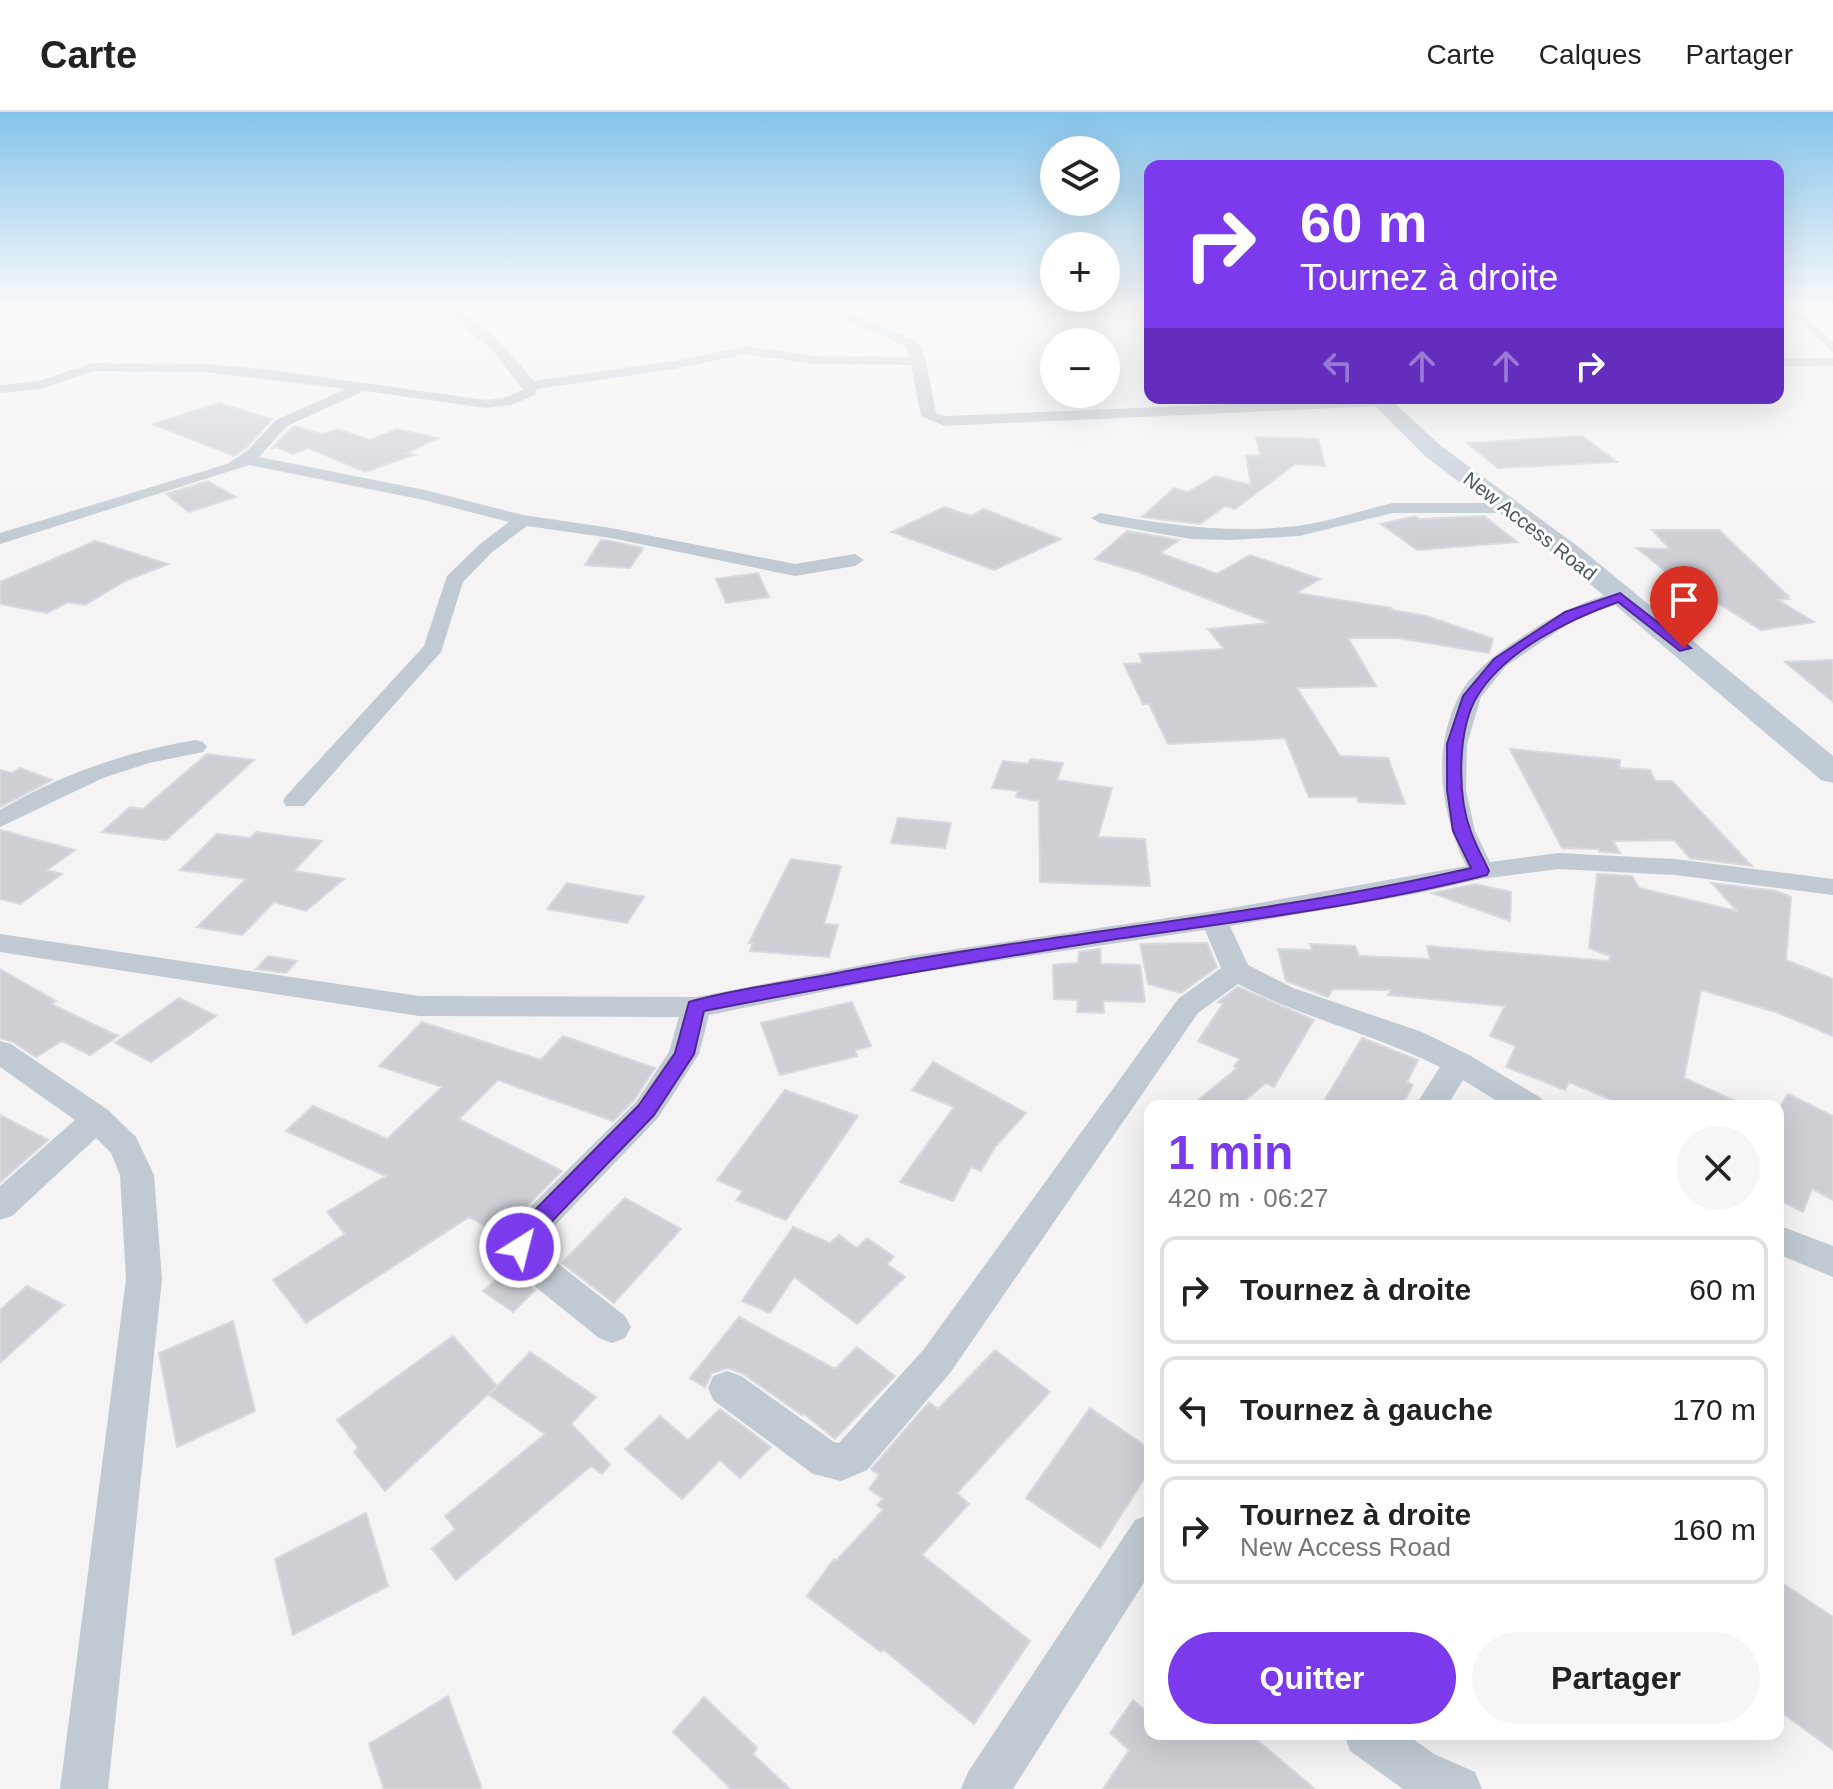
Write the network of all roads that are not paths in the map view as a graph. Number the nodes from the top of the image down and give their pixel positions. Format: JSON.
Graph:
{"nodes":[{"id":1,"x":28,"y":386,"type":"edge"},
{"id":2,"x":363,"y":386,"type":"edge"},
{"id":3,"x":365,"y":386,"type":"edge"},
{"id":4,"x":530,"y":386,"type":"edge"},
{"id":5,"x":924,"y":386,"type":"edge"},
{"id":6,"x":0,"y":389,"type":"edge"},
{"id":7,"x":1297,"y":404,"type":"edge"},
{"id":8,"x":1384,"y":404,"type":"edge"},
{"id":9,"x":249,"y":460,"type":"junction"},
{"id":10,"x":1505,"y":508,"type":"junction"},
{"id":11,"x":1100,"y":518,"type":"dead end"},
{"id":12,"x":523,"y":520,"type":"junction"},
{"id":13,"x":0,"y":539,"type":"edge"},
{"id":14,"x":855,"y":560,"type":"dead end"},
{"id":15,"x":1620,"y":597,"type":"junction"},
{"id":16,"x":195,"y":747,"type":"dead end"},
{"id":17,"x":1833,"y":773,"type":"edge"},
{"id":18,"x":295,"y":801,"type":"dead end"},
{"id":19,"x":0,"y":820,"type":"edge"},
{"id":20,"x":1481,"y":871,"type":"junction"},
{"id":21,"x":1833,"y":887,"type":"edge"},
{"id":22,"x":1214,"y":920,"type":"junction"},
{"id":23,"x":0,"y":943,"type":"edge"},
{"id":24,"x":1236,"y":971,"type":"junction"},
{"id":25,"x":696,"y":1007,"type":"junction"},
{"id":26,"x":0,"y":1052,"type":"edge"},
{"id":27,"x":1458,"y":1063,"type":"junction"},
{"id":28,"x":1435,"y":1100,"type":"edge"},
{"id":29,"x":1520,"y":1100,"type":"edge"},
{"id":30,"x":97,"y":1119,"type":"junction"},
{"id":31,"x":0,"y":1206,"type":"edge"},
{"id":32,"x":1784,"y":1242,"type":"edge"},
{"id":33,"x":1833,"y":1262,"type":"edge"},
{"id":34,"x":612,"y":1327,"type":"dead end"},
{"id":35,"x":727,"y":1388,"type":"dead end"},
{"id":36,"x":1144,"y":1544,"type":"edge"},
{"id":37,"x":1375,"y":1740,"type":"edge"},
{"id":38,"x":84,"y":1789,"type":"edge"},
{"id":39,"x":985,"y":1789,"type":"edge"},
{"id":40,"x":1458,"y":1789,"type":"edge"}],
"edges":[{"from":1,"to":6,"type":"street"},
{"from":2,"to":9,"type":"street"},
{"from":3,"to":4,"type":"street"},
{"from":5,"to":7,"type":"street"},
{"from":8,"to":10,"type":"main road","name":"New Access Road"},
{"from":9,"to":12,"type":"street"},
{"from":9,"to":13,"type":"street"},
{"from":10,"to":11,"type":"street"},
{"from":10,"to":15,"type":"main road","name":"New Access Road"},
{"from":12,"to":14,"type":"street"},
{"from":12,"to":18,"type":"street"},
{"from":15,"to":17,"type":"main road","name":"New Access Road"},
{"from":15,"to":20,"type":"street"},
{"from":16,"to":19,"type":"street"},
{"from":20,"to":21,"type":"street"},
{"from":20,"to":22,"type":"street"},
{"from":22,"to":24,"type":"street"},
{"from":22,"to":25,"type":"street"},
{"from":23,"to":25,"type":"street"},
{"from":24,"to":27,"type":"street"},
{"from":24,"to":35,"type":"street"},
{"from":25,"to":34,"type":"street"},
{"from":26,"to":30,"type":"street"},
{"from":27,"to":28,"type":"street"},
{"from":27,"to":29,"type":"street"},
{"from":30,"to":31,"type":"street"},
{"from":30,"to":38,"type":"street"},
{"from":32,"to":33,"type":"street"},
{"from":36,"to":39,"type":"street"},
{"from":37,"to":40,"type":"street"}]}
